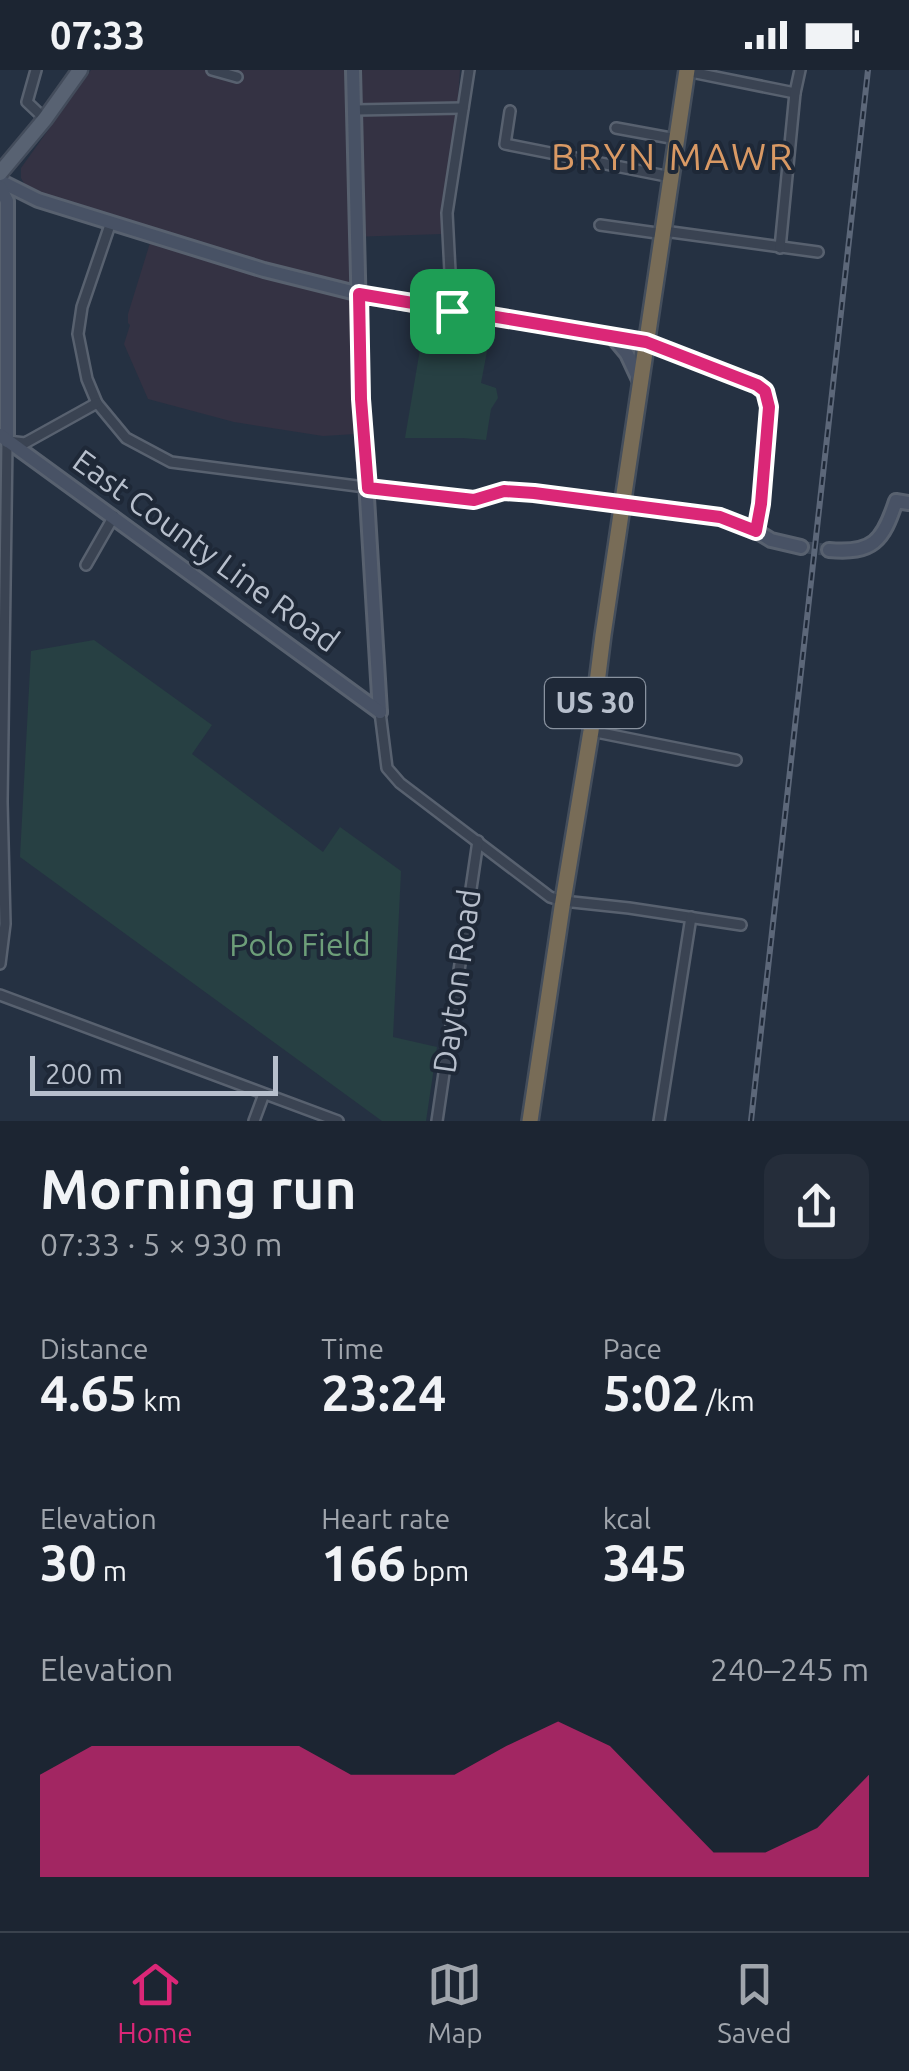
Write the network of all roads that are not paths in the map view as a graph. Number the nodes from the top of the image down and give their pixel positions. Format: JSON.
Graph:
{"nodes":[{"id":1,"x":36,"y":70,"type":"edge"},
{"id":2,"x":80,"y":70,"type":"edge"},
{"id":3,"x":212,"y":70,"type":"edge"},
{"id":4,"x":353,"y":70,"type":"edge"},
{"id":5,"x":469,"y":70,"type":"edge"},
{"id":6,"x":685,"y":70,"type":"edge"},
{"id":7,"x":800,"y":70,"type":"edge"},
{"id":8,"x":236,"y":77,"type":"dead end"},
{"id":9,"x":795,"y":93,"type":"junction"},
{"id":10,"x":463,"y":108,"type":"junction"},
{"id":11,"x":355,"y":110,"type":"junction"},
{"id":12,"x":510,"y":112,"type":"dead end"},
{"id":13,"x":45,"y":118,"type":"junction"},
{"id":14,"x":616,"y":128,"type":"dead end"},
{"id":15,"x":676,"y":139,"type":"junction"},
{"id":16,"x":670,"y":177,"type":"junction"},
{"id":17,"x":0,"y":180,"type":"edge"},
{"id":18,"x":111,"y":222,"type":"junction"},
{"id":19,"x":600,"y":224,"type":"dead end"},
{"id":20,"x":664,"y":232,"type":"junction"},
{"id":21,"x":780,"y":248,"type":"junction"},
{"id":22,"x":818,"y":252,"type":"dead end"},
{"id":23,"x":359,"y":294,"type":"junction"},
{"id":24,"x":452,"y":311,"type":"junction"},
{"id":25,"x":612,"y":336,"type":"junction"},
{"id":26,"x":646,"y":342,"type":"junction"},
{"id":27,"x":640,"y":384,"type":"junction"},
{"id":28,"x":97,"y":403,"type":"junction"},
{"id":29,"x":4,"y":438,"type":"edge"},
{"id":30,"x":368,"y":488,"type":"junction"},
{"id":31,"x":762,"y":494,"type":"junction"},
{"id":32,"x":909,"y":503,"type":"edge"},
{"id":33,"x":624,"y":504,"type":"junction"},
{"id":34,"x":114,"y":516,"type":"junction"},
{"id":35,"x":735,"y":522,"type":"junction"},
{"id":36,"x":756,"y":531,"type":"junction"},
{"id":37,"x":801,"y":547,"type":"tunnel mouth"},
{"id":38,"x":829,"y":550,"type":"tunnel mouth"},
{"id":39,"x":86,"y":565,"type":"dead end"},
{"id":40,"x":380,"y":712,"type":"junction"},
{"id":41,"x":591,"y":732,"type":"junction"},
{"id":42,"x":736,"y":760,"type":"dead end"},
{"id":43,"x":1,"y":802,"type":"edge"},
{"id":44,"x":478,"y":840,"type":"junction"},
{"id":45,"x":563,"y":901,"type":"junction"},
{"id":46,"x":691,"y":916,"type":"junction"},
{"id":47,"x":2,"y":925,"type":"edge"},
{"id":48,"x":741,"y":925,"type":"dead end"},
{"id":49,"x":0,"y":964,"type":"edge"},
{"id":50,"x":0,"y":996,"type":"edge"},
{"id":51,"x":264,"y":1094,"type":"junction"},
{"id":52,"x":254,"y":1121,"type":"edge"},
{"id":53,"x":338,"y":1121,"type":"edge"},
{"id":54,"x":437,"y":1121,"type":"edge"},
{"id":55,"x":530,"y":1121,"type":"edge"},
{"id":56,"x":659,"y":1121,"type":"edge"}],
"edges":[{"from":1,"to":13,"type":"street"},
{"from":2,"to":13,"type":"main road"},
{"from":3,"to":8,"type":"street"},
{"from":4,"to":11,"type":"street"},
{"from":5,"to":10,"type":"street"},
{"from":6,"to":9,"type":"street"},
{"from":6,"to":15,"type":"highway","number":"US 30"},
{"from":7,"to":9,"type":"street"},
{"from":9,"to":21,"type":"street"},
{"from":10,"to":11,"type":"street"},
{"from":10,"to":24,"type":"street"},
{"from":11,"to":23,"type":"street"},
{"from":12,"to":16,"type":"street"},
{"from":13,"to":17,"type":"main road"},
{"from":14,"to":15,"type":"street"},
{"from":15,"to":16,"type":"highway","number":"US 30"},
{"from":16,"to":20,"type":"highway","number":"US 30"},
{"from":17,"to":18,"type":"street"},
{"from":17,"to":29,"type":"street"},
{"from":18,"to":23,"type":"street"},
{"from":18,"to":28,"type":"street"},
{"from":19,"to":20,"type":"street"},
{"from":20,"to":21,"type":"street"},
{"from":20,"to":26,"type":"highway","number":"US 30"},
{"from":21,"to":22,"type":"street"},
{"from":23,"to":24,"type":"street"},
{"from":23,"to":30,"type":"street"},
{"from":24,"to":25,"type":"street"},
{"from":25,"to":26,"type":"street"},
{"from":25,"to":27,"type":"street"},
{"from":26,"to":27,"type":"highway","number":"US 30"},
{"from":26,"to":31,"type":"street"},
{"from":27,"to":33,"type":"highway","number":"US 30"},
{"from":28,"to":29,"type":"street"},
{"from":28,"to":30,"type":"street"},
{"from":29,"to":34,"type":"street","name":"East County Line Road"},
{"from":29,"to":43,"type":"street"},
{"from":30,"to":33,"type":"street"},
{"from":30,"to":40,"type":"street"},
{"from":31,"to":35,"type":"street"},
{"from":31,"to":36,"type":"street"},
{"from":32,"to":38,"type":"street"},
{"from":33,"to":35,"type":"street"},
{"from":33,"to":41,"type":"highway","number":"US 30"},
{"from":34,"to":39,"type":"street"},
{"from":34,"to":40,"type":"street","name":"East County Line Road"},
{"from":35,"to":36,"type":"street"},
{"from":36,"to":37,"type":"street"},
{"from":40,"to":44,"type":"street"},
{"from":41,"to":42,"type":"street"},
{"from":41,"to":45,"type":"highway","number":"US 30"},
{"from":43,"to":47,"type":"street"},
{"from":44,"to":45,"type":"street"},
{"from":44,"to":54,"type":"street","name":"Dayton Road"},
{"from":45,"to":46,"type":"street"},
{"from":45,"to":55,"type":"highway","number":"US 30"},
{"from":46,"to":48,"type":"street"},
{"from":46,"to":56,"type":"street"},
{"from":47,"to":49,"type":"street"},
{"from":50,"to":51,"type":"street"},
{"from":51,"to":52,"type":"street"},
{"from":51,"to":53,"type":"street"}]}
